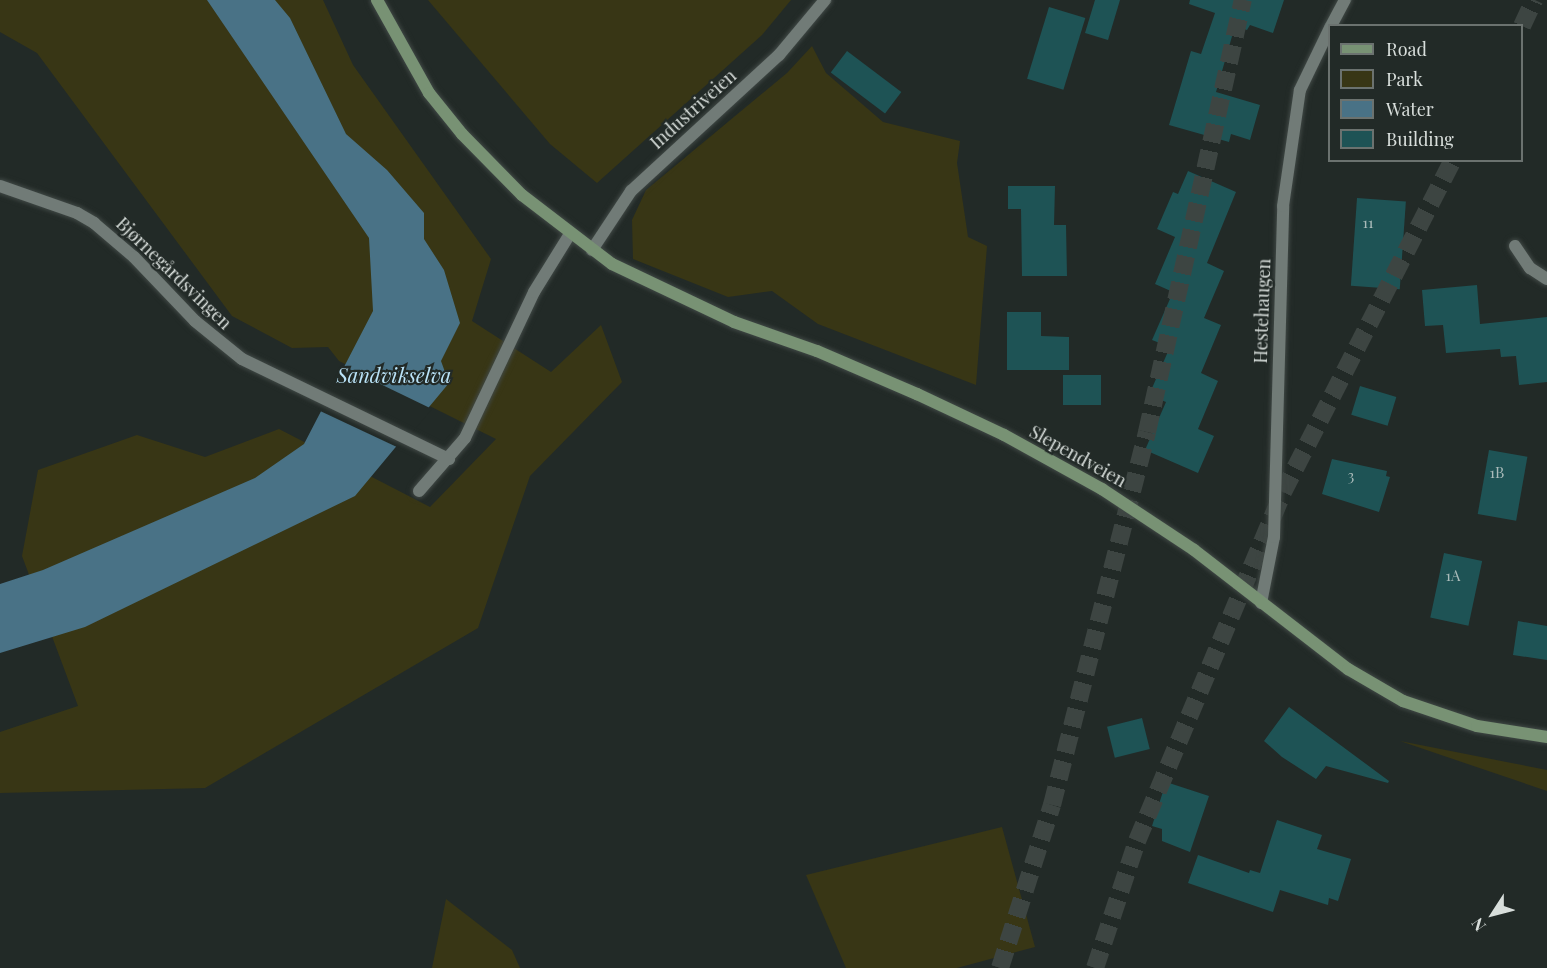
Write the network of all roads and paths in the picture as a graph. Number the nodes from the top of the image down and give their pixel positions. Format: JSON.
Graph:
{"nodes":[{"id":1,"x":376,"y":0,"type":"edge"},
{"id":2,"x":825,"y":0,"type":"edge"},
{"id":3,"x":1346,"y":0,"type":"edge"},
{"id":4,"x":1332,"y":24,"type":"edge"},
{"id":5,"x":1328,"y":31,"type":"edge"},
{"id":6,"x":0,"y":186,"type":"edge"},
{"id":7,"x":570,"y":234,"type":"junction"},
{"id":8,"x":1515,"y":246,"type":"dead end"},
{"id":9,"x":592,"y":250,"type":"junction"},
{"id":10,"x":1547,"y":279,"type":"edge"},
{"id":11,"x":449,"y":459,"type":"junction"},
{"id":12,"x":419,"y":491,"type":"dead end"},
{"id":13,"x":1261,"y":603,"type":"junction"},
{"id":14,"x":1547,"y":737,"type":"edge"}],
"edges":[{"from":1,"to":7,"type":"main road"},
{"from":2,"to":9,"type":"street","name":"Industriveien"},
{"from":3,"to":4,"type":"street","name":"Hestehaugen"},
{"from":5,"to":13,"type":"street","name":"Hestehaugen"},
{"from":6,"to":11,"type":"street","name":"Bjørnegårdsvingen"},
{"from":7,"to":9,"type":"main road","name":"Slependveien"},
{"from":7,"to":11,"type":"street"},
{"from":8,"to":10,"type":"street"},
{"from":9,"to":13,"type":"main road","name":"Slependveien"},
{"from":11,"to":12,"type":"street"},
{"from":13,"to":14,"type":"main road","name":"Slependveien"}]}
